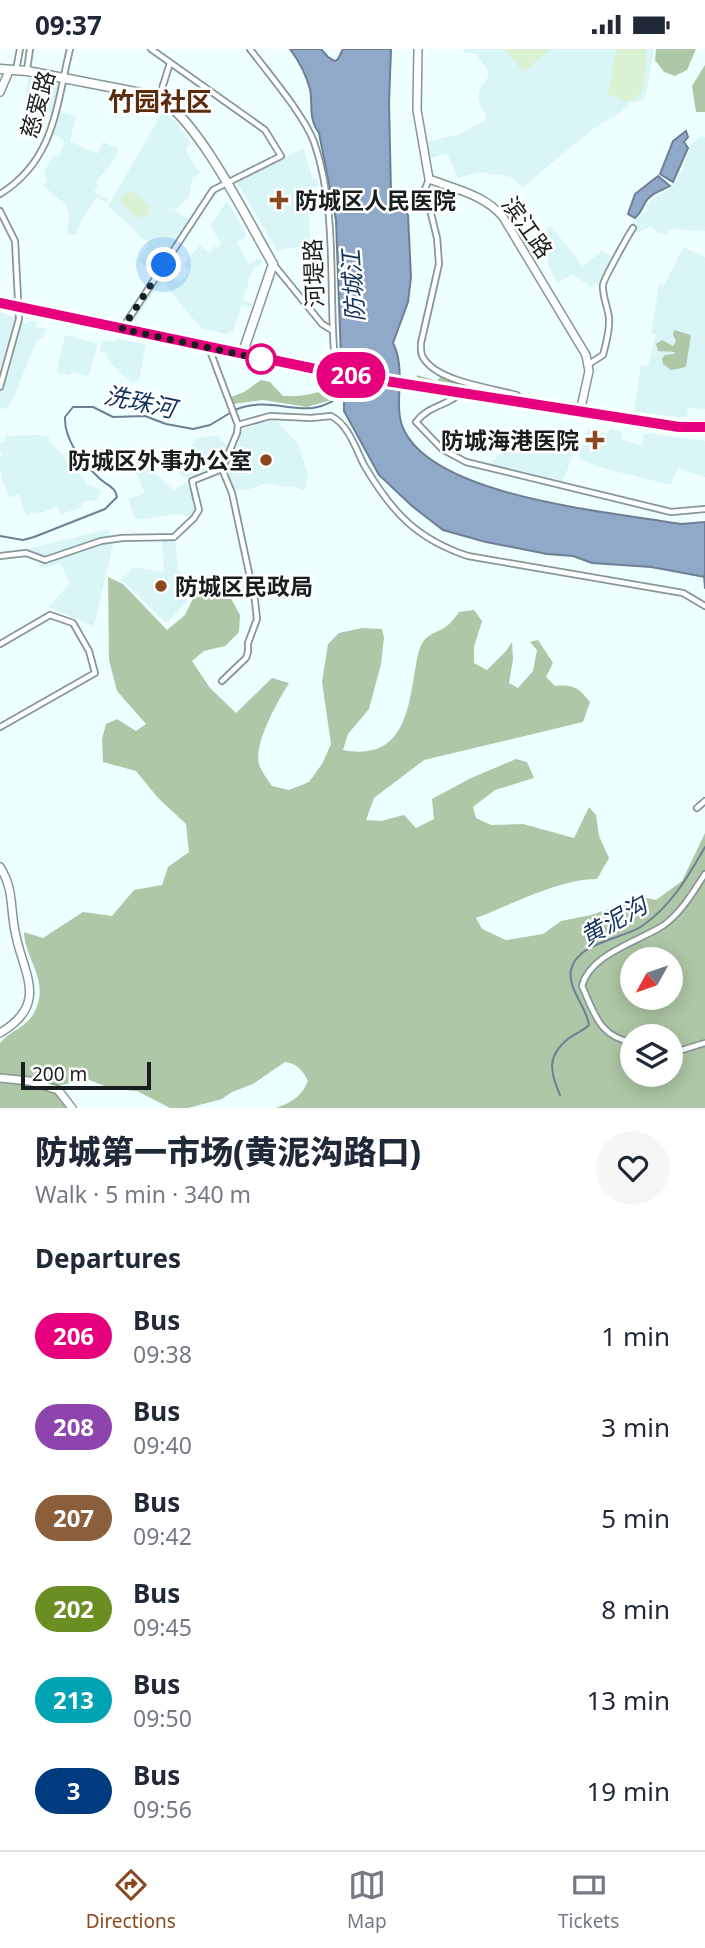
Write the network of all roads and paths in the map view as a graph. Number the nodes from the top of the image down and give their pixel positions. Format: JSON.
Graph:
{"nodes":[{"id":1,"x":20,"y":49,"type":"edge"},
{"id":2,"x":30,"y":49,"type":"edge"},
{"id":3,"x":70,"y":49,"type":"edge"},
{"id":4,"x":150,"y":49,"type":"edge"},
{"id":5,"x":250,"y":49,"type":"edge"},
{"id":6,"x":418,"y":49,"type":"edge"},
{"id":7,"x":170,"y":63,"type":"junction"},
{"id":8,"x":8,"y":70,"type":"edge"},
{"id":9,"x":27,"y":71,"type":"junction"},
{"id":10,"x":63,"y":77,"type":"junction"},
{"id":11,"x":0,"y":92,"type":"edge"},
{"id":12,"x":159,"y":99,"type":"junction"},
{"id":13,"x":429,"y":179,"type":"junction"},
{"id":14,"x":226,"y":184,"type":"junction"},
{"id":15,"x":0,"y":194,"type":"edge"},
{"id":16,"x":0,"y":211,"type":"edge"},
{"id":17,"x":633,"y":228,"type":"dead end"},
{"id":18,"x":273,"y":264,"type":"junction"},
{"id":19,"x":0,"y":303,"type":"edge"},
{"id":20,"x":19,"y":307,"type":"junction"},
{"id":21,"x":122,"y":329,"type":"junction"},
{"id":22,"x":332,"y":330,"type":"junction"},
{"id":23,"x":209,"y":348,"type":"junction"},
{"id":24,"x":334,"y":350,"type":"dead end"},
{"id":25,"x":242,"y":355,"type":"junction"},
{"id":26,"x":589,"y":364,"type":"junction"},
{"id":27,"x":0,"y":387,"type":"edge"},
{"id":28,"x":462,"y":393,"type":"junction"},
{"id":29,"x":521,"y":402,"type":"junction"},
{"id":30,"x":580,"y":412,"type":"junction"},
{"id":31,"x":238,"y":425,"type":"junction"},
{"id":32,"x":705,"y":428,"type":"edge"},
{"id":33,"x":222,"y":469,"type":"junction"},
{"id":34,"x":705,"y":509,"type":"edge"},
{"id":35,"x":0,"y":556,"type":"edge"},
{"id":36,"x":705,"y":606,"type":"edge"},
{"id":37,"x":0,"y":644,"type":"edge"},
{"id":38,"x":222,"y":681,"type":"dead end"},
{"id":39,"x":0,"y":727,"type":"edge"},
{"id":40,"x":705,"y":801,"type":"edge"},
{"id":41,"x":697,"y":807,"type":"dead end"},
{"id":42,"x":0,"y":867,"type":"edge"},
{"id":43,"x":705,"y":874,"type":"edge"},
{"id":44,"x":0,"y":1033,"type":"edge"},
{"id":45,"x":620,"y":1039,"type":"edge"},
{"id":46,"x":705,"y":1043,"type":"edge"},
{"id":47,"x":683,"y":1050,"type":"edge"},
{"id":48,"x":0,"y":1078,"type":"edge"},
{"id":49,"x":72,"y":1108,"type":"edge"}],
"edges":[{"from":1,"to":8,"type":"street"},
{"from":2,"to":9,"type":"street"},
{"from":3,"to":10,"type":"street","name":"慈爱路"},
{"from":4,"to":7,"type":"street"},
{"from":5,"to":22,"type":"street","name":"河堤路"},
{"from":6,"to":13,"type":"street"},
{"from":7,"to":12,"type":"street"},
{"from":7,"to":14,"type":"street"},
{"from":8,"to":9,"type":"main road"},
{"from":8,"to":11,"type":"street"},
{"from":9,"to":10,"type":"main road"},
{"from":10,"to":12,"type":"main road"},
{"from":10,"to":15,"type":"street","name":"慈爱路"},
{"from":12,"to":14,"type":"main road"},
{"from":13,"to":26,"type":"street","name":"滨江路"},
{"from":13,"to":29,"type":"street"},
{"from":14,"to":18,"type":"main road"},
{"from":14,"to":21,"type":"street"},
{"from":16,"to":20,"type":"street"},
{"from":17,"to":26,"type":"street"},
{"from":18,"to":22,"type":"street"},
{"from":18,"to":25,"type":"main road"},
{"from":19,"to":20,"type":"main road"},
{"from":20,"to":21,"type":"main road"},
{"from":20,"to":27,"type":"street"},
{"from":21,"to":23,"type":"main road"},
{"from":22,"to":24,"type":"street","name":"河堤路"},
{"from":23,"to":25,"type":"main road"},
{"from":23,"to":31,"type":"street"},
{"from":25,"to":28,"type":"main road"},
{"from":26,"to":30,"type":"street"},
{"from":28,"to":29,"type":"main road"},
{"from":28,"to":34,"type":"street"},
{"from":29,"to":30,"type":"main road"},
{"from":30,"to":32,"type":"main road"},
{"from":31,"to":33,"type":"street"},
{"from":31,"to":36,"type":"street"},
{"from":33,"to":35,"type":"street"},
{"from":33,"to":38,"type":"street"},
{"from":37,"to":39,"type":"street"},
{"from":40,"to":41,"type":"street"},
{"from":42,"to":44,"type":"street"},
{"from":43,"to":45,"type":"street"},
{"from":46,"to":47,"type":"street"},
{"from":48,"to":49,"type":"street"}]}
